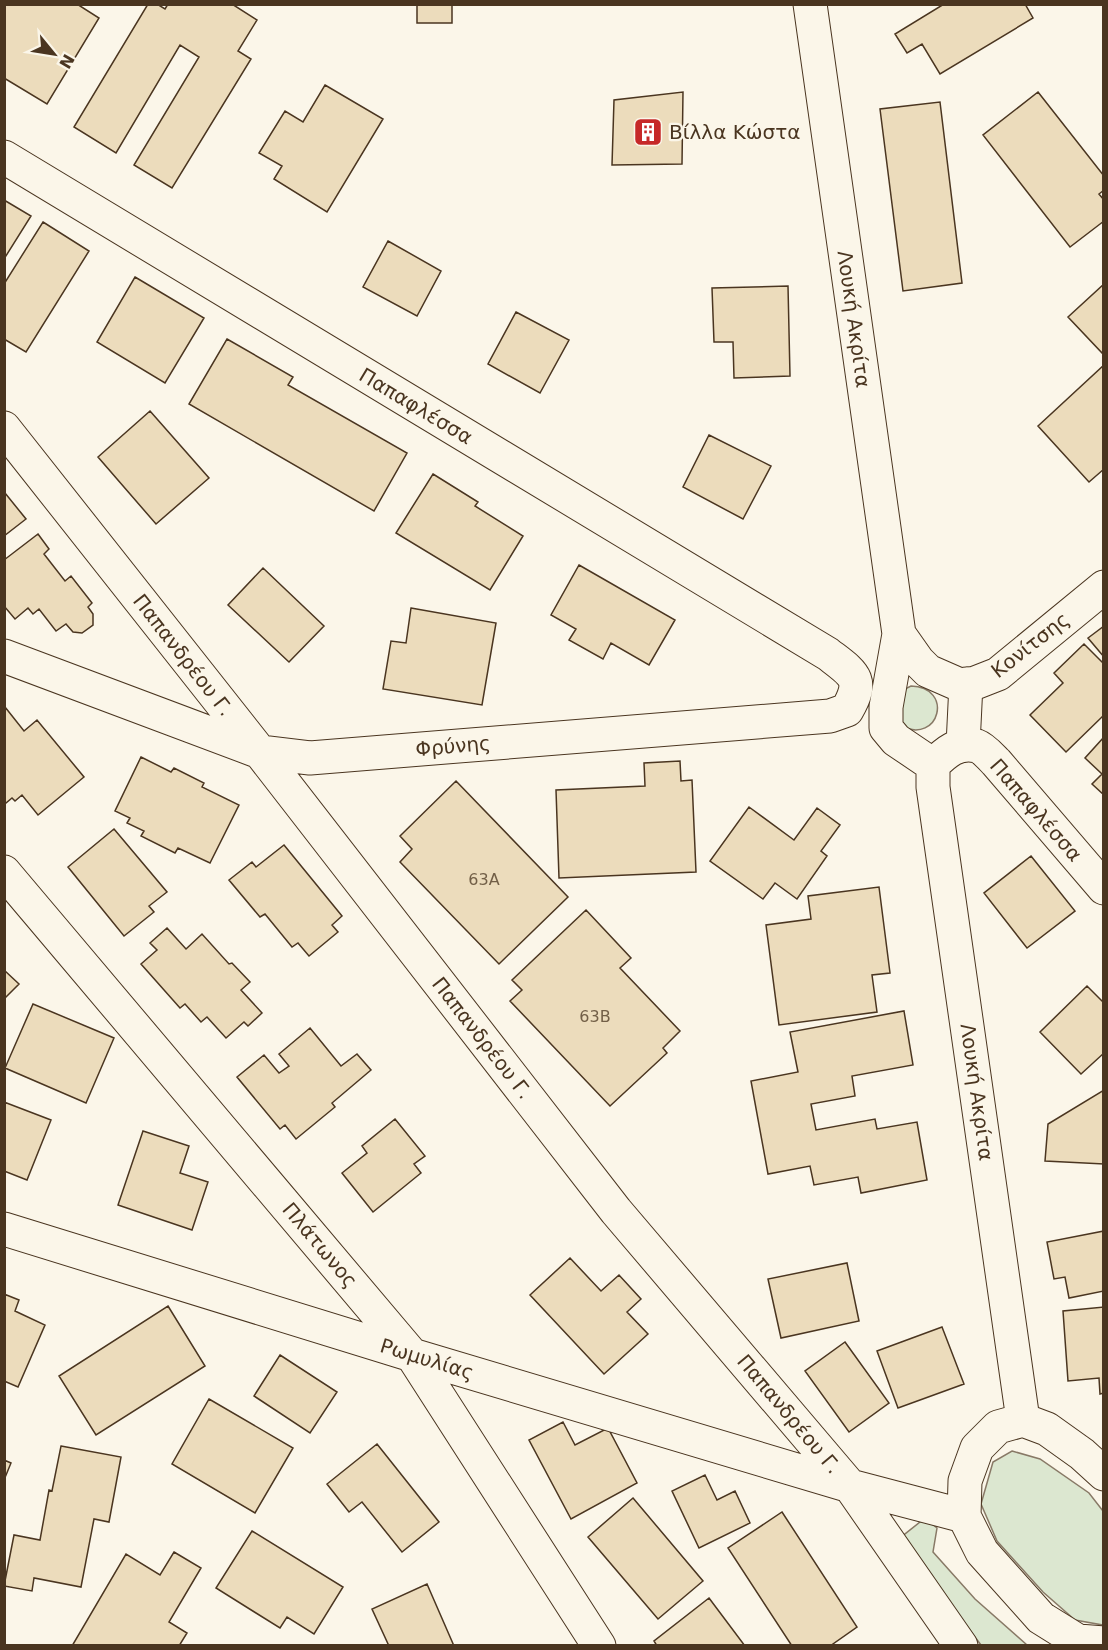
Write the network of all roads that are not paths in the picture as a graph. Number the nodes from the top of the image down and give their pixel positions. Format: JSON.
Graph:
{"nodes":[{"id":1,"x":810,"y":4,"type":"edge"},
{"id":2,"x":4,"y":157,"type":"edge"},
{"id":3,"x":4,"y":428,"type":"edge"},
{"id":4,"x":1104,"y":587,"type":"edge"},
{"id":5,"x":899,"y":634,"type":"junction"},
{"id":6,"x":4,"y":656,"type":"edge"},
{"id":7,"x":966,"y":684,"type":"junction"},
{"id":8,"x":856,"y":695,"type":"junction"},
{"id":9,"x":888,"y":700,"type":"junction"},
{"id":10,"x":963,"y":745,"type":"junction"},
{"id":11,"x":260,"y":752,"type":"junction"},
{"id":12,"x":933,"y":765,"type":"junction"},
{"id":13,"x":4,"y":872,"type":"edge"},
{"id":14,"x":1104,"y":888,"type":"edge"},
{"id":15,"x":4,"y":1228,"type":"edge"},
{"id":16,"x":412,"y":1355,"type":"junction"},
{"id":17,"x":1023,"y":1420,"type":"junction"},
{"id":18,"x":1104,"y":1474,"type":"edge"},
{"id":19,"x":850,"y":1486,"type":"junction"},
{"id":20,"x":964,"y":1516,"type":"junction"},
{"id":21,"x":1104,"y":1643,"type":"edge"},
{"id":22,"x":599,"y":1646,"type":"edge"},
{"id":23,"x":962,"y":1646,"type":"edge"}],
"edges":[{"from":1,"to":5,"type":"street","name":"Λουκή Ακρίτα"},
{"from":2,"to":8,"type":"street","name":"Παπαφλέσσα"},
{"from":3,"to":11,"type":"street","name":"Παπανδρέου Γ."},
{"from":4,"to":7,"type":"street","name":"Κονίτσης"},
{"from":5,"to":7,"type":"street","name":"Κονίτσης"},
{"from":5,"to":9,"type":"street"},
{"from":6,"to":11,"type":"street","name":"Φρύνης"},
{"from":7,"to":10,"type":"street"},
{"from":8,"to":9,"type":"street"},
{"from":8,"to":11,"type":"street","name":"Φρύνης"},
{"from":9,"to":12,"type":"street"},
{"from":10,"to":12,"type":"street"},
{"from":10,"to":14,"type":"street","name":"Παπαφλέσσα"},
{"from":11,"to":19,"type":"street","name":"Παπανδρέου Γ."},
{"from":12,"to":17,"type":"street","name":"Λουκή Ακρίτα"},
{"from":13,"to":16,"type":"street","name":"Πλάτωνος"},
{"from":15,"to":16,"type":"street","name":"Ρωμυλίας"},
{"from":16,"to":19,"type":"street","name":"Ρωμυλίας"},
{"from":16,"to":22,"type":"street","name":"Πλάτωνος"},
{"from":17,"to":18,"type":"street"},
{"from":17,"to":20,"type":"street"},
{"from":19,"to":20,"type":"street","name":"Ρωμυλίας"},
{"from":19,"to":23,"type":"street","name":"Παπανδρέου Γ."},
{"from":20,"to":21,"type":"street"}]}
